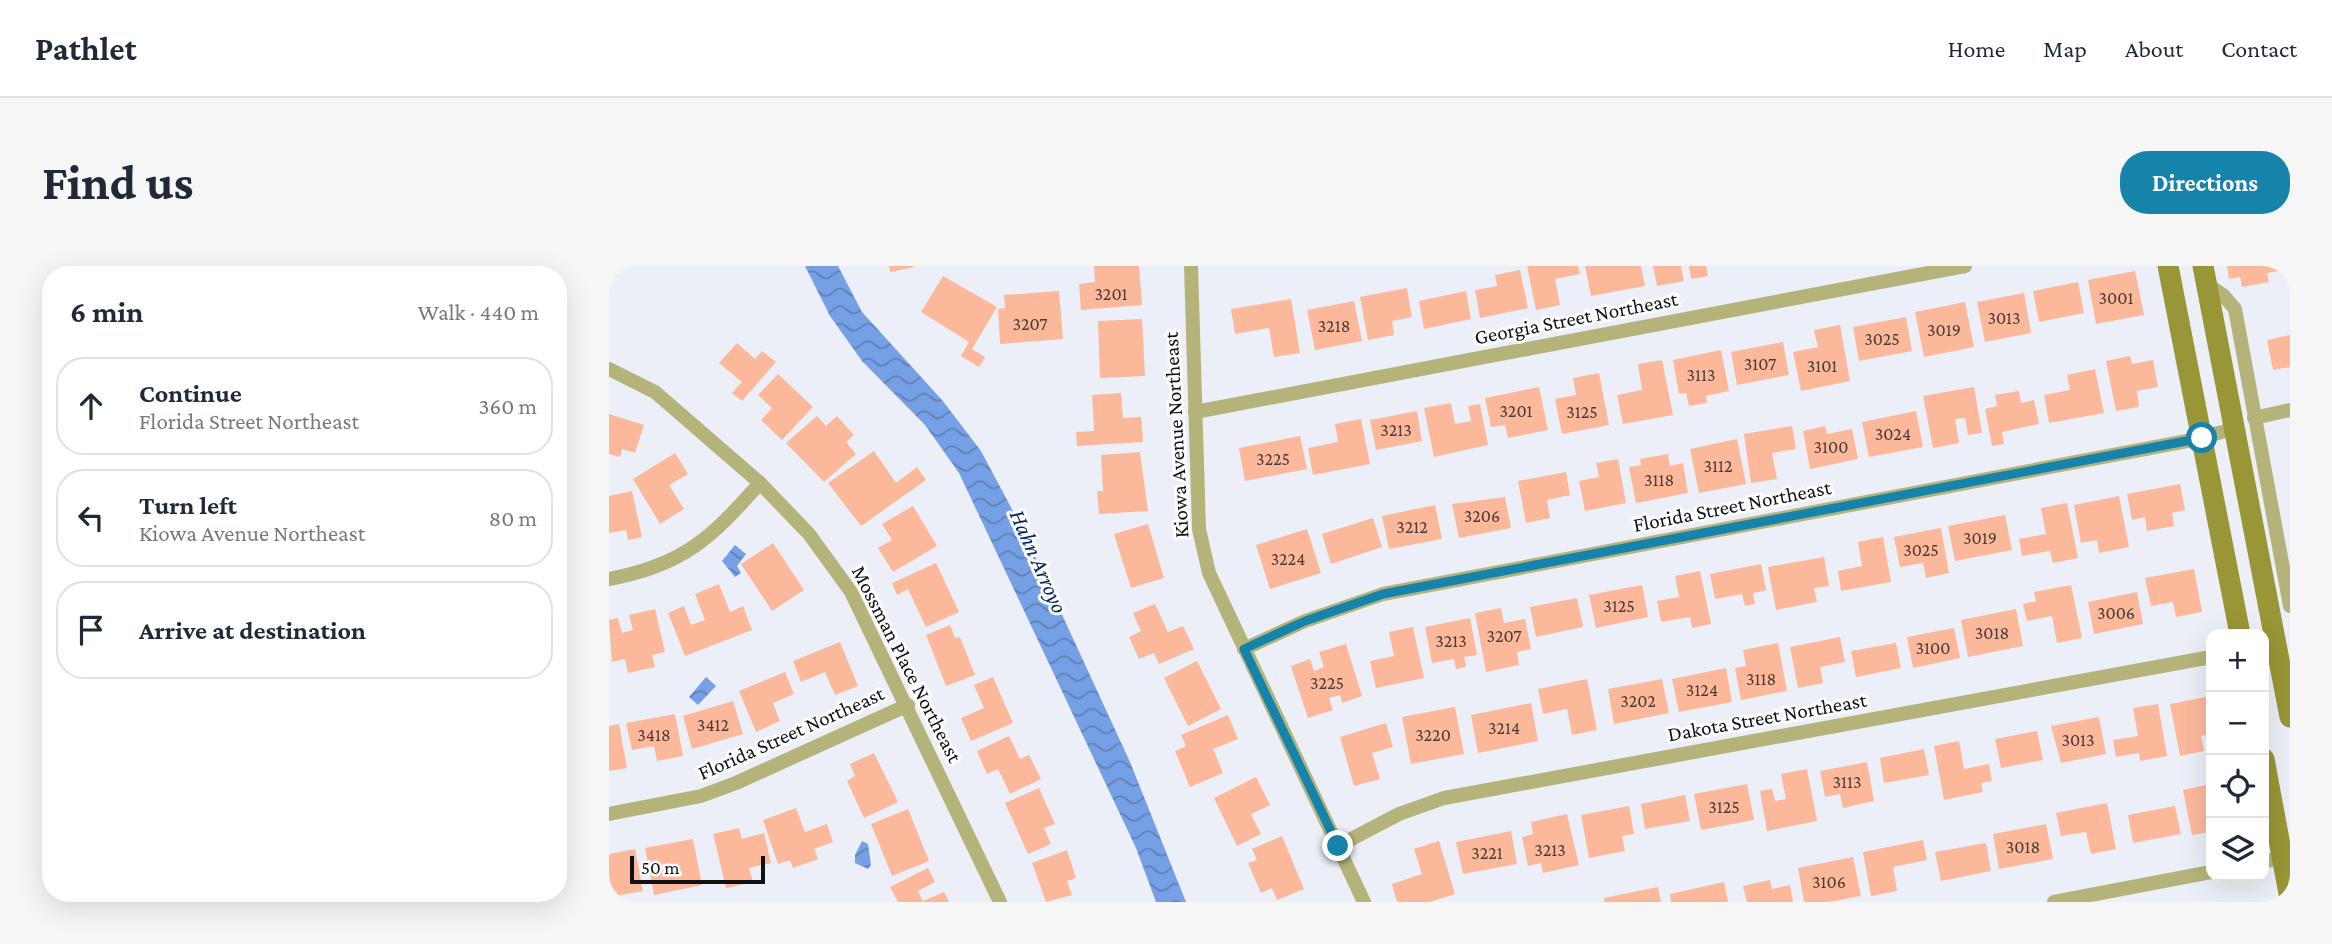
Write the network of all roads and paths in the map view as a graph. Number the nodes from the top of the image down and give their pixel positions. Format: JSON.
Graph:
{"nodes":[{"id":1,"x":1191,"y":266,"type":"edge"},
{"id":2,"x":1965,"y":266,"type":"edge"},
{"id":3,"x":2168,"y":266,"type":"edge"},
{"id":4,"x":2205,"y":275,"type":"edge"},
{"id":5,"x":609,"y":369,"type":"edge"},
{"id":6,"x":2290,"y":410,"type":"edge"},
{"id":7,"x":1195,"y":412,"type":"junction"},
{"id":8,"x":2254,"y":418,"type":"junction"},
{"id":9,"x":2234,"y":429,"type":"junction"},
{"id":10,"x":2202,"y":438,"type":"junction"},
{"id":11,"x":760,"y":483,"type":"junction"},
{"id":12,"x":609,"y":579,"type":"edge"},
{"id":13,"x":2290,"y":606,"type":"edge"},
{"id":14,"x":2239,"y":629,"type":"edge"},
{"id":15,"x":2270,"y":645,"type":"edge"},
{"id":16,"x":1244,"y":649,"type":"junction"},
{"id":17,"x":2206,"y":658,"type":"edge"},
{"id":18,"x":908,"y":705,"type":"junction"},
{"id":19,"x":2290,"y":717,"type":"edge"},
{"id":20,"x":2269,"y":792,"type":"edge"},
{"id":21,"x":609,"y":814,"type":"edge"},
{"id":22,"x":1338,"y":846,"type":"junction"},
{"id":23,"x":2279,"y":859,"type":"edge"},
{"id":24,"x":2206,"y":873,"type":"edge"},
{"id":25,"x":2290,"y":899,"type":"edge"},
{"id":26,"x":1000,"y":902,"type":"edge"},
{"id":27,"x":1364,"y":902,"type":"edge"},
{"id":28,"x":2054,"y":902,"type":"edge"}],
"edges":[{"from":1,"to":7,"type":"street","name":"Kiowa Avenue Northeast"},
{"from":2,"to":7,"type":"street","name":"Georgia Street Northeast"},
{"from":3,"to":10,"type":"main road"},
{"from":4,"to":8,"type":"street"},
{"from":4,"to":9,"type":"main road"},
{"from":5,"to":11,"type":"street","name":"Mossman Place Northeast"},
{"from":6,"to":8,"type":"street"},
{"from":7,"to":16,"type":"street","name":"Kiowa Avenue Northeast"},
{"from":8,"to":13,"type":"street"},
{"from":9,"to":10,"type":"street","name":"Florida Street Northeast"},
{"from":9,"to":15,"type":"main road"},
{"from":10,"to":14,"type":"main road"},
{"from":10,"to":16,"type":"street","name":"Florida Street Northeast"},
{"from":11,"to":12,"type":"street"},
{"from":11,"to":18,"type":"street","name":"Mossman Place Northeast"},
{"from":15,"to":19,"type":"main road"},
{"from":16,"to":22,"type":"street","name":"Kiowa Avenue Northeast"},
{"from":17,"to":22,"type":"street","name":"Dakota Street Northeast"},
{"from":18,"to":21,"type":"street","name":"Florida Street Northeast"},
{"from":18,"to":26,"type":"street","name":"Mossman Place Northeast"},
{"from":20,"to":23,"type":"main road"},
{"from":22,"to":27,"type":"street","name":"Kiowa Avenue Northeast"},
{"from":23,"to":25,"type":"main road"},
{"from":24,"to":28,"type":"street"}]}
